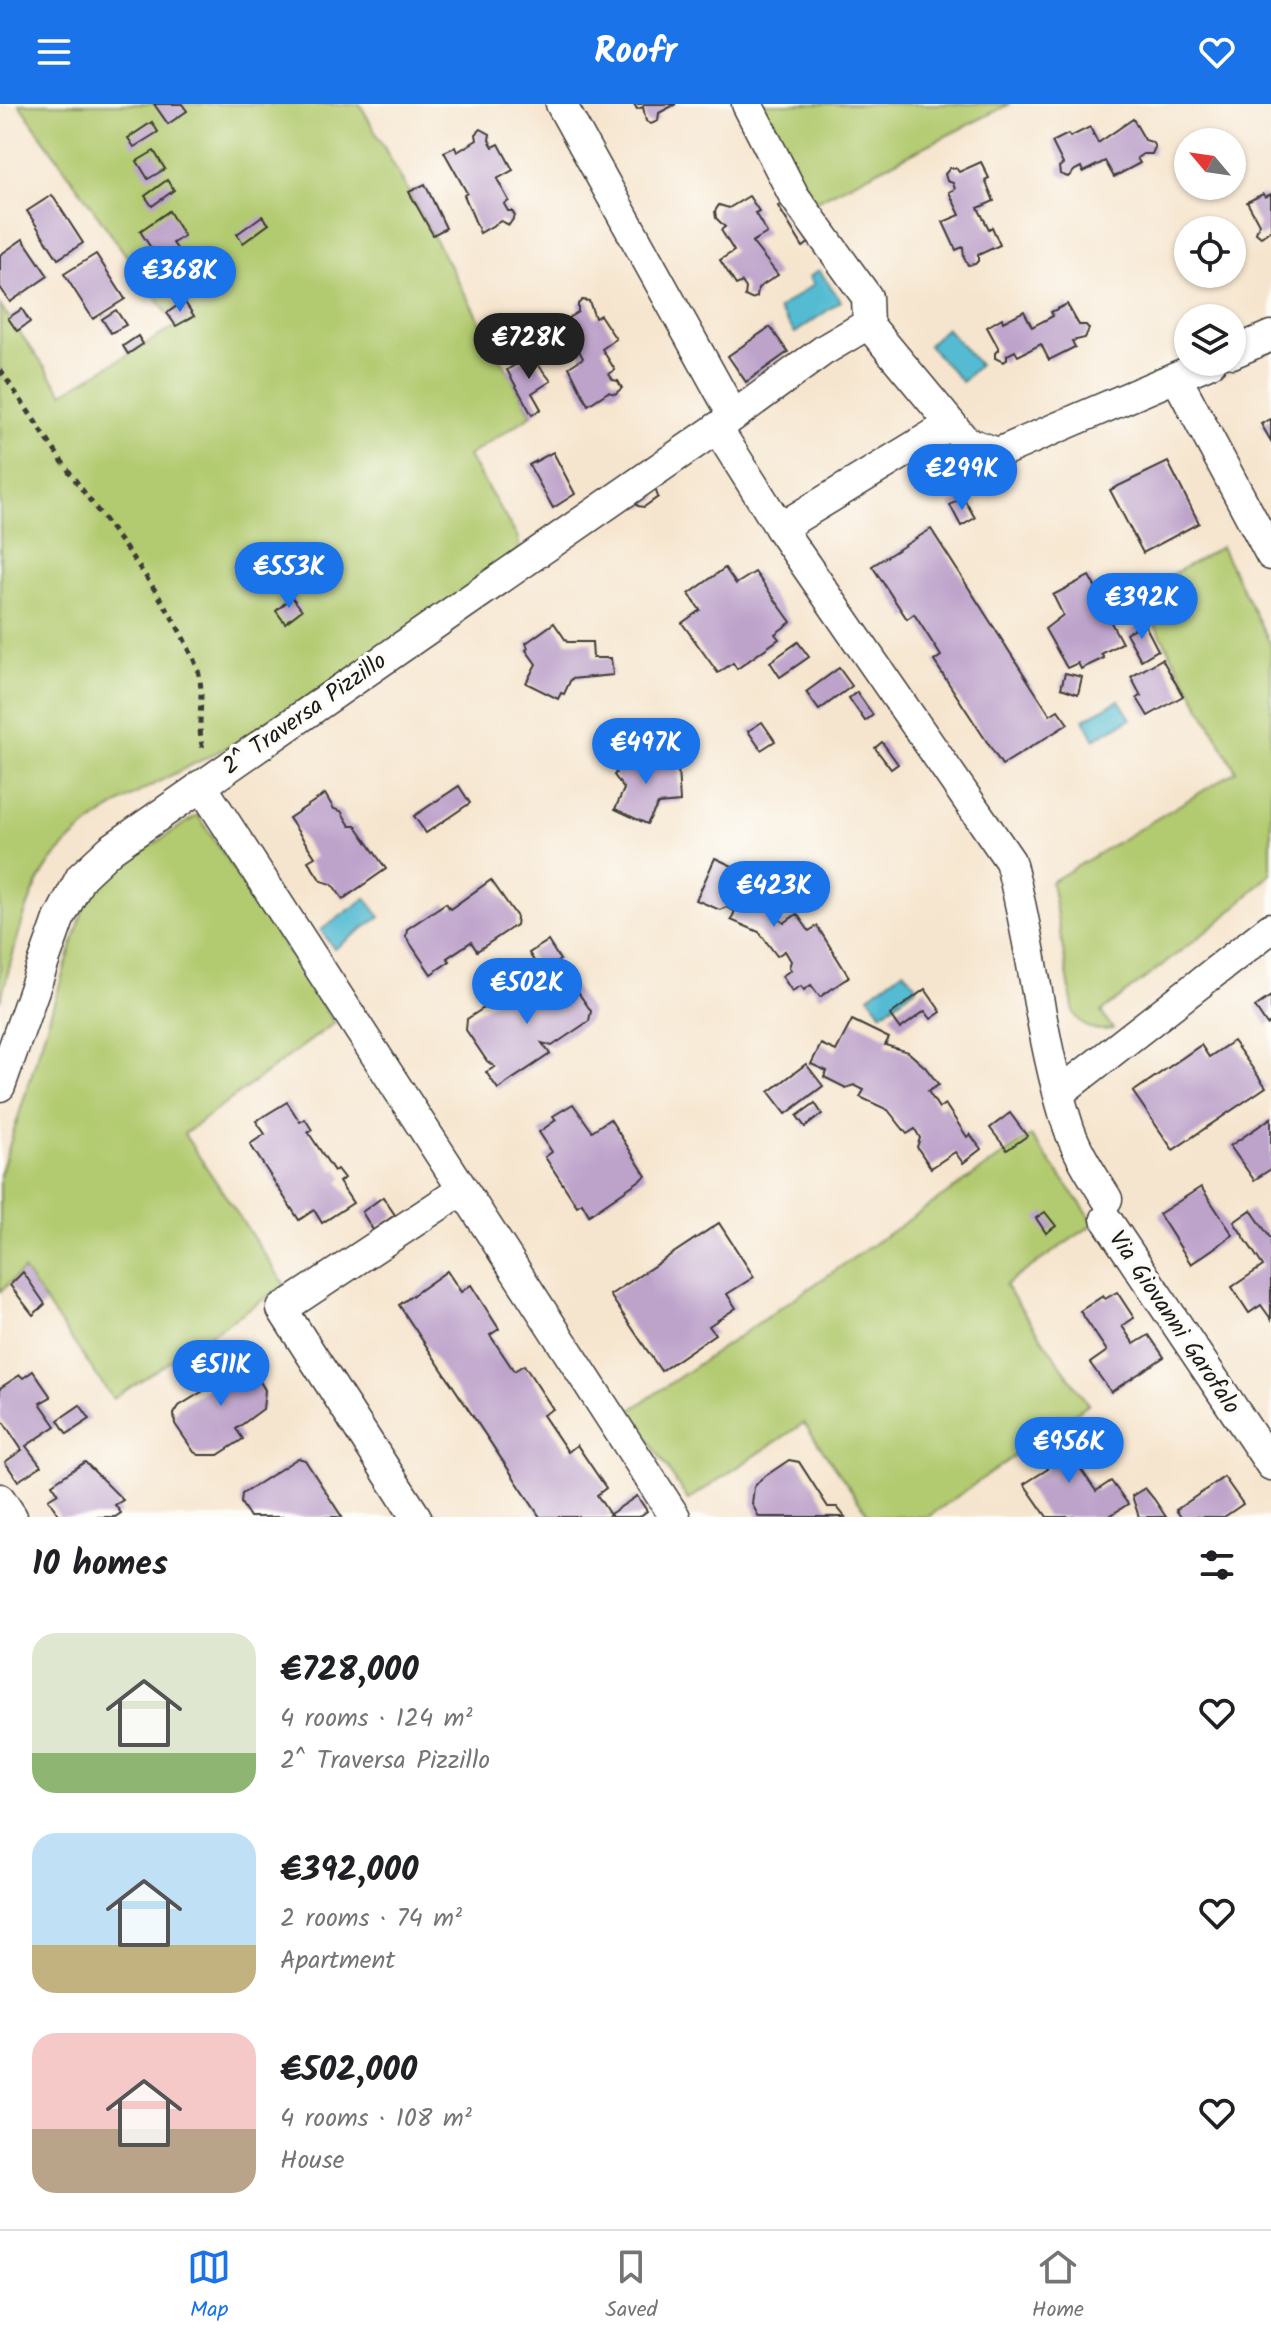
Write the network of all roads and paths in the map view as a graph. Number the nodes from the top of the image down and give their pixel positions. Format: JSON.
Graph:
{"nodes":[{"id":1,"x":561,"y":104,"type":"edge"},
{"id":2,"x":747,"y":104,"type":"edge"},
{"id":3,"x":868,"y":324,"type":"junction"},
{"id":4,"x":1271,"y":336,"type":"edge"},
{"id":5,"x":1246,"y":347,"type":"edge"},
{"id":6,"x":0,"y":370,"type":"edge"},
{"id":7,"x":1176,"y":377,"type":"joint"},
{"id":8,"x":725,"y":422,"type":"junction"},
{"id":9,"x":951,"y":424,"type":"junction"},
{"id":10,"x":780,"y":528,"type":"junction"},
{"id":11,"x":1271,"y":555,"type":"edge"},
{"id":12,"x":205,"y":754,"type":"dead end"},
{"id":13,"x":201,"y":785,"type":"junction"},
{"id":14,"x":1271,"y":928,"type":"edge"},
{"id":15,"x":0,"y":1086,"type":"edge"},
{"id":16,"x":1059,"y":1093,"type":"junction"},
{"id":17,"x":462,"y":1190,"type":"junction"},
{"id":18,"x":1271,"y":1465,"type":"edge"},
{"id":19,"x":0,"y":1499,"type":"edge"},
{"id":20,"x":12,"y":1517,"type":"edge"},
{"id":21,"x":416,"y":1517,"type":"edge"},
{"id":22,"x":675,"y":1517,"type":"edge"}],
"edges":[{"from":1,"to":8,"type":"street"},
{"from":2,"to":3,"type":"street"},
{"from":3,"to":8,"type":"street","name":"2^ Traversa Pizzillo"},
{"from":3,"to":9,"type":"street"},
{"from":4,"to":5,"type":"street"},
{"from":6,"to":12,"type":"path"},
{"from":7,"to":9,"type":"street"},
{"from":7,"to":11,"type":"street"},
{"from":8,"to":10,"type":"street"},
{"from":8,"to":13,"type":"street","name":"2^ Traversa Pizzillo"},
{"from":9,"to":10,"type":"street"},
{"from":10,"to":16,"type":"street","name":"Via Giovanni Garofalo"},
{"from":13,"to":15,"type":"street","name":"2^ Traversa Pizzillo"},
{"from":13,"to":17,"type":"street"},
{"from":14,"to":16,"type":"street"},
{"from":16,"to":18,"type":"street","name":"Via Giovanni Garofalo"},
{"from":17,"to":21,"type":"street"},
{"from":17,"to":22,"type":"street"},
{"from":19,"to":20,"type":"street"}]}
